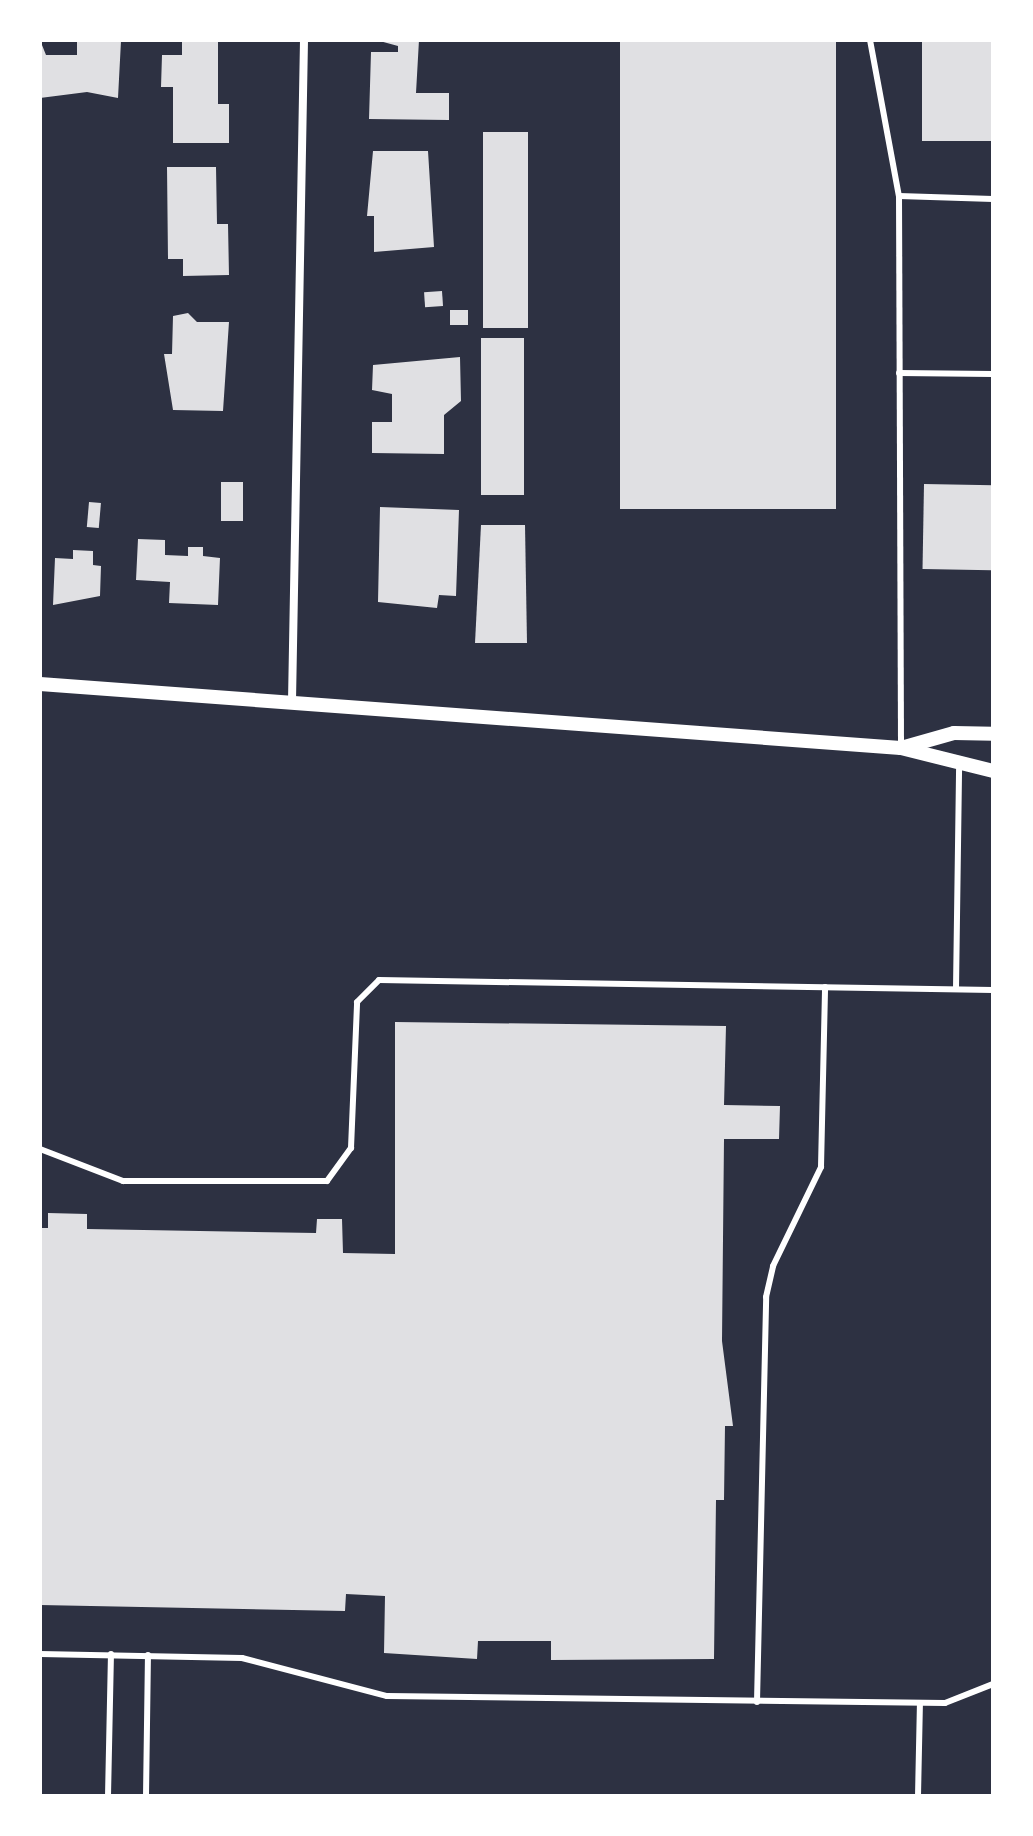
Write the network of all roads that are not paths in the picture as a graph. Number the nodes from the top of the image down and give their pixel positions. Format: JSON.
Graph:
{"nodes":[{"id":1,"x":304,"y":40,"type":"edge"},
{"id":2,"x":870,"y":40,"type":"edge"},
{"id":3,"x":899,"y":196,"type":"junction"},
{"id":4,"x":993,"y":199,"type":"edge"},
{"id":5,"x":899,"y":373,"type":"junction"},
{"id":6,"x":993,"y":374,"type":"edge"},
{"id":7,"x":40,"y":684,"type":"edge"},
{"id":8,"x":292,"y":701,"type":"junction"},
{"id":9,"x":993,"y":734,"type":"edge"},
{"id":10,"x":901,"y":748,"type":"junction"},
{"id":11,"x":959,"y":767,"type":"junction"},
{"id":12,"x":993,"y":771,"type":"edge"},
{"id":13,"x":825,"y":987,"type":"junction"},
{"id":14,"x":956,"y":989,"type":"junction"},
{"id":15,"x":993,"y":990,"type":"edge"},
{"id":16,"x":40,"y":1149,"type":"edge"},
{"id":17,"x":40,"y":1654,"type":"edge"},
{"id":18,"x":111,"y":1654,"type":"junction"},
{"id":19,"x":148,"y":1655,"type":"junction"},
{"id":20,"x":993,"y":1684,"type":"edge"},
{"id":21,"x":757,"y":1702,"type":"junction"},
{"id":22,"x":920,"y":1703,"type":"junction"},
{"id":23,"x":108,"y":1796,"type":"edge"},
{"id":24,"x":146,"y":1796,"type":"edge"},
{"id":25,"x":918,"y":1796,"type":"edge"}],
"edges":[{"from":1,"to":8,"type":"street"},
{"from":2,"to":3,"type":"lane"},
{"from":3,"to":4,"type":"lane"},
{"from":3,"to":5,"type":"lane"},
{"from":5,"to":6,"type":"lane"},
{"from":5,"to":10,"type":"lane"},
{"from":7,"to":8,"type":"street"},
{"from":8,"to":10,"type":"street"},
{"from":9,"to":10,"type":"street"},
{"from":10,"to":11,"type":"street"},
{"from":11,"to":12,"type":"street"},
{"from":11,"to":14,"type":"lane"},
{"from":13,"to":14,"type":"lane"},
{"from":13,"to":16,"type":"lane"},
{"from":13,"to":21,"type":"lane"},
{"from":14,"to":15,"type":"lane"},
{"from":17,"to":18,"type":"lane"},
{"from":18,"to":19,"type":"lane"},
{"from":18,"to":23,"type":"lane"},
{"from":19,"to":21,"type":"lane"},
{"from":19,"to":24,"type":"lane"},
{"from":20,"to":22,"type":"lane"},
{"from":21,"to":22,"type":"lane"},
{"from":22,"to":25,"type":"lane"}]}
